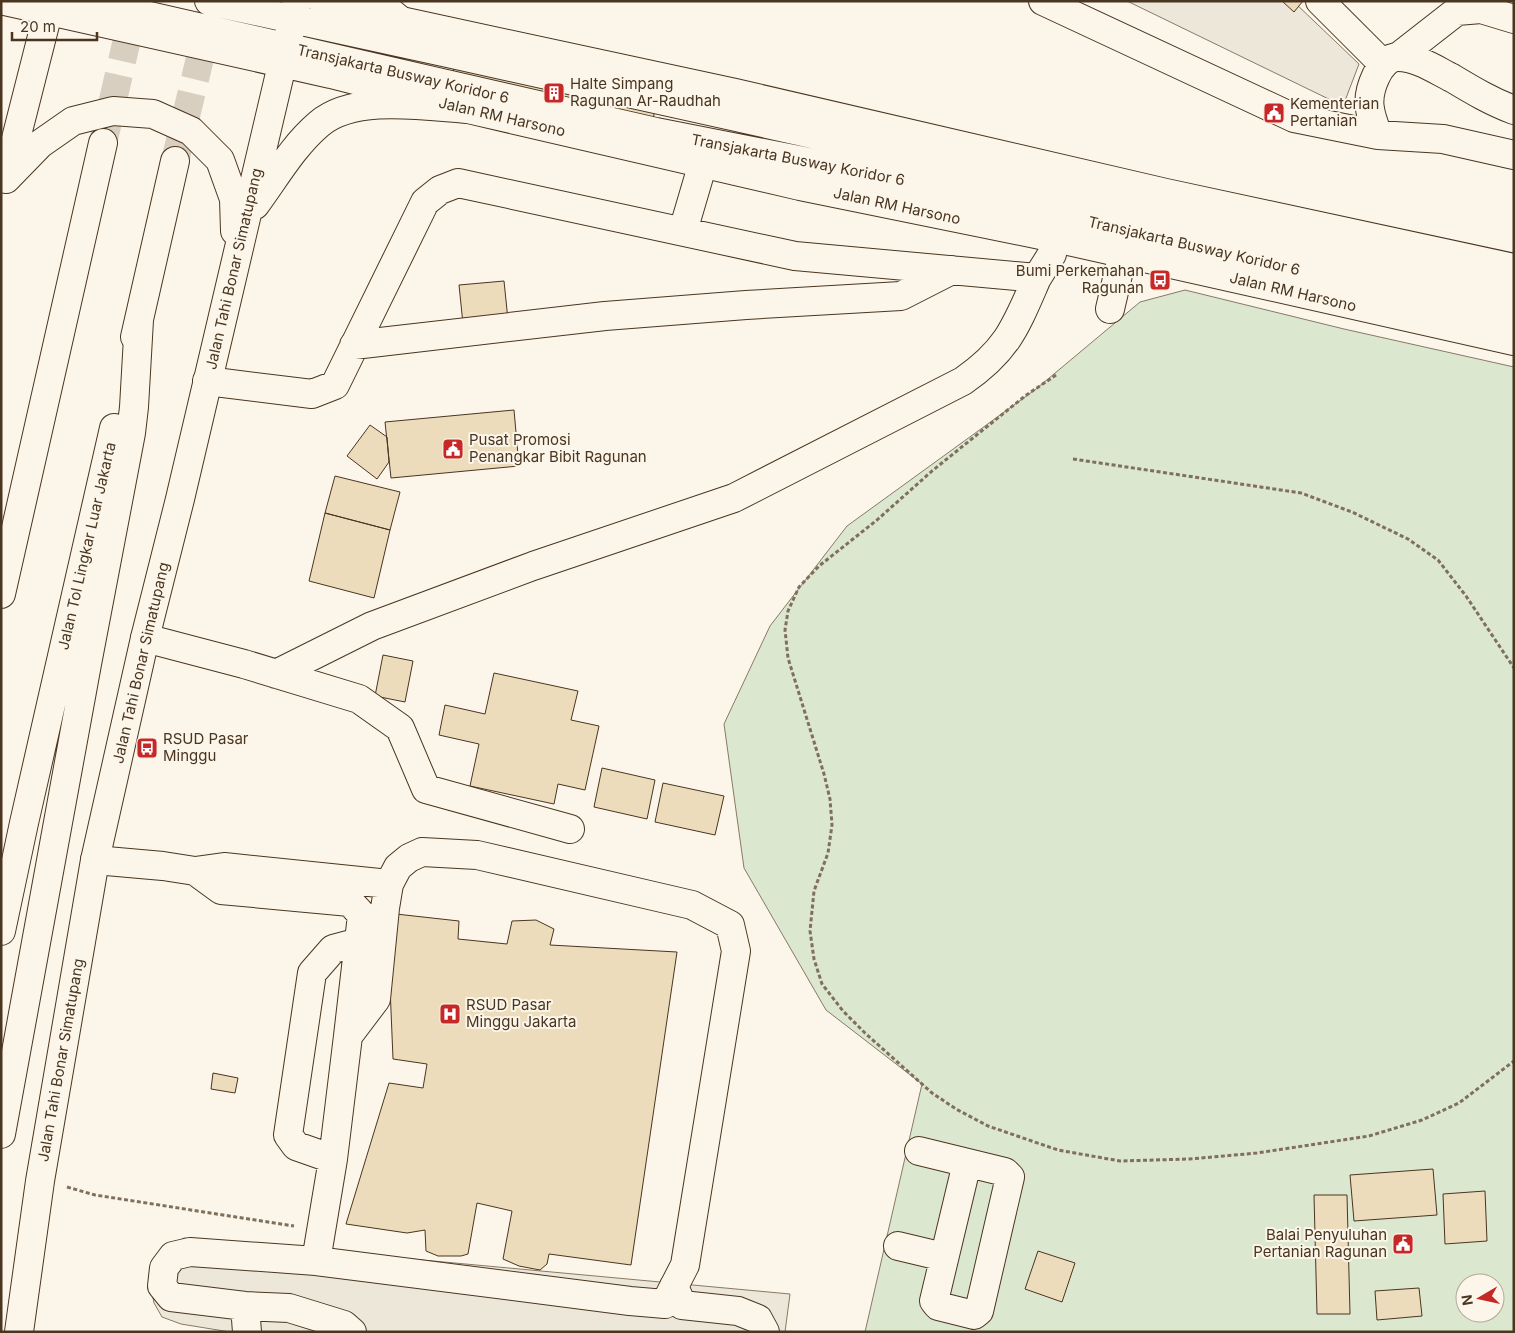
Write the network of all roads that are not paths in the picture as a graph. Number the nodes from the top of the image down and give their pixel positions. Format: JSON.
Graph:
{"nodes":[{"id":1,"x":5,"y":1,"type":"edge"},
{"id":2,"x":84,"y":1,"type":"edge"},
{"id":3,"x":209,"y":1,"type":"edge"},
{"id":4,"x":322,"y":1,"type":"edge"},
{"id":5,"x":377,"y":1,"type":"edge"},
{"id":6,"x":1043,"y":1,"type":"edge"},
{"id":7,"x":1320,"y":1,"type":"edge"},
{"id":8,"x":50,"y":6,"type":"edge"},
{"id":9,"x":295,"y":10,"type":"edge"},
{"id":10,"x":1514,"y":19,"type":"edge"},
{"id":11,"x":401,"y":21,"type":"junction"},
{"id":12,"x":448,"y":53,"type":"junction"},
{"id":13,"x":284,"y":55,"type":"junction"},
{"id":14,"x":1390,"y":60,"type":"junction"},
{"id":15,"x":468,"y":109,"type":"junction"},
{"id":16,"x":1514,"y":110,"type":"edge"},
{"id":17,"x":1378,"y":135,"type":"junction"},
{"id":18,"x":103,"y":142,"type":"tunnel mouth"},
{"id":19,"x":1514,"y":155,"type":"edge"},
{"id":20,"x":175,"y":161,"type":"tunnel mouth"},
{"id":21,"x":703,"y":163,"type":"junction"},
{"id":22,"x":4,"y":186,"type":"edge"},
{"id":23,"x":247,"y":215,"type":"junction"},
{"id":24,"x":683,"y":231,"type":"junction"},
{"id":25,"x":1056,"y":238,"type":"junction"},
{"id":26,"x":1123,"y":253,"type":"junction"},
{"id":27,"x":236,"y":258,"type":"junction"},
{"id":28,"x":1514,"y":268,"type":"edge"},
{"id":29,"x":952,"y":270,"type":"junction"},
{"id":30,"x":1037,"y":278,"type":"junction"},
{"id":31,"x":1514,"y":290,"type":"edge"},
{"id":32,"x":1110,"y":309,"type":"dead end"},
{"id":33,"x":1514,"y":317,"type":"edge"},
{"id":34,"x":139,"y":320,"type":"junction"},
{"id":35,"x":1514,"y":341,"type":"edge"},
{"id":36,"x":354,"y":345,"type":"junction"},
{"id":37,"x":207,"y":381,"type":"junction"},
{"id":38,"x":30,"y":464,"type":"junction"},
{"id":39,"x":1,"y":531,"type":"edge"},
{"id":40,"x":1,"y":594,"type":"edge"},
{"id":41,"x":145,"y":638,"type":"junction"},
{"id":42,"x":276,"y":674,"type":"junction"},
{"id":43,"x":570,"y":829,"type":"dead end"},
{"id":44,"x":95,"y":860,"type":"junction"},
{"id":45,"x":196,"y":871,"type":"junction"},
{"id":46,"x":389,"y":884,"type":"junction"},
{"id":47,"x":1,"y":931,"type":"edge"},
{"id":48,"x":359,"y":942,"type":"junction"},
{"id":49,"x":348,"y":1036,"type":"junction"},
{"id":50,"x":1,"y":1134,"type":"edge"},
{"id":51,"x":919,"y":1151,"type":"dead end"},
{"id":52,"x":333,"y":1159,"type":"junction"},
{"id":53,"x":967,"y":1163,"type":"junction"},
{"id":54,"x":898,"y":1246,"type":"dead end"},
{"id":55,"x":944,"y":1257,"type":"junction"},
{"id":56,"x":316,"y":1261,"type":"junction"},
{"id":57,"x":674,"y":1286,"type":"junction"},
{"id":58,"x":246,"y":1319,"type":"edge"},
{"id":59,"x":344,"y":1330,"type":"edge"},
{"id":60,"x":19,"y":1332,"type":"edge"},
{"id":61,"x":765,"y":1332,"type":"edge"}],
"edges":[{"from":1,"to":8,"type":"main road"},
{"from":2,"to":13,"type":"main road","name":"Transjakarta Busway Koridor 6"},
{"from":3,"to":9,"type":"main road","name":"Transjakarta Busway Koridor 6"},
{"from":4,"to":11,"type":"main road"},
{"from":5,"to":11,"type":"main road"},
{"from":6,"to":17,"type":"main road"},
{"from":7,"to":14,"type":"main road"},
{"from":8,"to":13,"type":"main road"},
{"from":8,"to":22,"type":"main road"},
{"from":9,"to":12,"type":"main road","name":"Transjakarta Busway Koridor 6"},
{"from":9,"to":13,"type":"main road","name":"Jalan Tahi Bonar Simatupang"},
{"from":10,"to":14,"type":"main road"},
{"from":11,"to":12,"type":"main road"},
{"from":11,"to":28,"type":"main road"},
{"from":12,"to":31,"type":"main road","name":"Transjakarta Busway Koridor 6"},
{"from":13,"to":15,"type":"main road","name":"Jalan RM Harsono"},
{"from":13,"to":23,"type":"main road","name":"Jalan Tahi Bonar Simatupang"},
{"from":13,"to":33,"type":"main road","name":"Transjakarta Busway Koridor 6"},
{"from":14,"to":16,"type":"main road"},
{"from":14,"to":17,"type":"main road"},
{"from":15,"to":21,"type":"main road","name":"Jalan RM Harsono"},
{"from":15,"to":23,"type":"main road"},
{"from":17,"to":19,"type":"main road"},
{"from":18,"to":38,"type":"main road"},
{"from":20,"to":34,"type":"main road","name":"Jalan Tol Lingkar Luar Jakarta"},
{"from":21,"to":24,"type":"main road"},
{"from":21,"to":25,"type":"main road","name":"Jalan RM Harsono"},
{"from":22,"to":27,"type":"main road"},
{"from":23,"to":27,"type":"main road","name":"Jalan Tahi Bonar Simatupang"},
{"from":24,"to":29,"type":"main road"},
{"from":24,"to":36,"type":"main road"},
{"from":25,"to":26,"type":"main road","name":"Jalan RM Harsono"},
{"from":25,"to":30,"type":"main road"},
{"from":26,"to":32,"type":"main road"},
{"from":26,"to":35,"type":"main road","name":"Jalan RM Harsono"},
{"from":27,"to":37,"type":"main road","name":"Jalan Tahi Bonar Simatupang"},
{"from":29,"to":30,"type":"main road"},
{"from":29,"to":36,"type":"main road"},
{"from":30,"to":42,"type":"main road"},
{"from":34,"to":47,"type":"main road","name":"Jalan Tol Lingkar Luar Jakarta"},
{"from":34,"to":50,"type":"main road"},
{"from":36,"to":37,"type":"main road"},
{"from":37,"to":41,"type":"main road","name":"Jalan Tahi Bonar Simatupang"},
{"from":38,"to":39,"type":"main road"},
{"from":38,"to":40,"type":"main road"},
{"from":41,"to":42,"type":"main road"},
{"from":41,"to":44,"type":"main road","name":"Jalan Tahi Bonar Simatupang"},
{"from":42,"to":43,"type":"main road"},
{"from":44,"to":45,"type":"main road"},
{"from":44,"to":60,"type":"main road","name":"Jalan Tahi Bonar Simatupang"},
{"from":45,"to":46,"type":"main road"},
{"from":45,"to":48,"type":"main road"},
{"from":46,"to":49,"type":"main road"},
{"from":46,"to":57,"type":"main road"},
{"from":48,"to":49,"type":"main road"},
{"from":48,"to":52,"type":"main road"},
{"from":49,"to":52,"type":"main road"},
{"from":51,"to":53,"type":"main road"},
{"from":52,"to":56,"type":"main road"},
{"from":53,"to":55,"type":"main road"},
{"from":53,"to":55,"type":"main road"},
{"from":54,"to":55,"type":"main road"},
{"from":56,"to":57,"type":"main road"},
{"from":56,"to":58,"type":"main road"},
{"from":57,"to":61,"type":"main road"},
{"from":58,"to":59,"type":"main road"}]}
